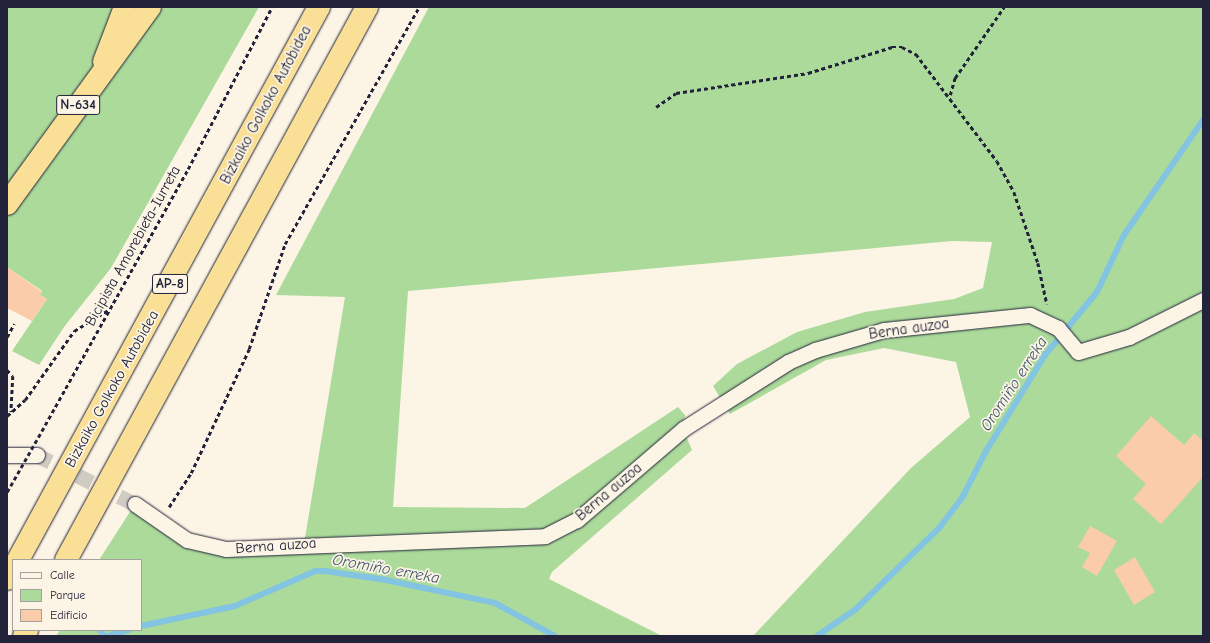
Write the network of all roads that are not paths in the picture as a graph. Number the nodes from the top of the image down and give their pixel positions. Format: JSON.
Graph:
{"nodes":[{"id":1,"x":125,"y":7,"type":"edge"},
{"id":2,"x":150,"y":7,"type":"edge"},
{"id":3,"x":319,"y":7,"type":"edge"},
{"id":4,"x":367,"y":7,"type":"edge"},
{"id":5,"x":99,"y":76,"type":"junction"},
{"id":6,"x":7,"y":204,"type":"edge"},
{"id":7,"x":1203,"y":300,"type":"edge"},
{"id":8,"x":7,"y":455,"type":"edge"},
{"id":9,"x":37,"y":455,"type":"tunnel mouth"},
{"id":10,"x":135,"y":504,"type":"tunnel mouth"},
{"id":11,"x":19,"y":559,"type":"edge"},
{"id":12,"x":67,"y":559,"type":"edge"},
{"id":13,"x":12,"y":570,"type":"edge"},
{"id":14,"x":7,"y":579,"type":"edge"}],
"edges":[{"from":1,"to":5,"type":"highway"},
{"from":2,"to":5,"type":"highway","number":"N-634"},
{"from":3,"to":11,"type":"highway","name":"Bizkaiko Golkoko Autobidea","number":"AP-8"},
{"from":4,"to":12,"type":"highway","number":"AP-8"},
{"from":5,"to":6,"type":"highway","number":"N-634"},
{"from":7,"to":10,"type":"street","name":"Berna auzoa"},
{"from":8,"to":9,"type":"street"},
{"from":13,"to":14,"type":"highway"}]}
